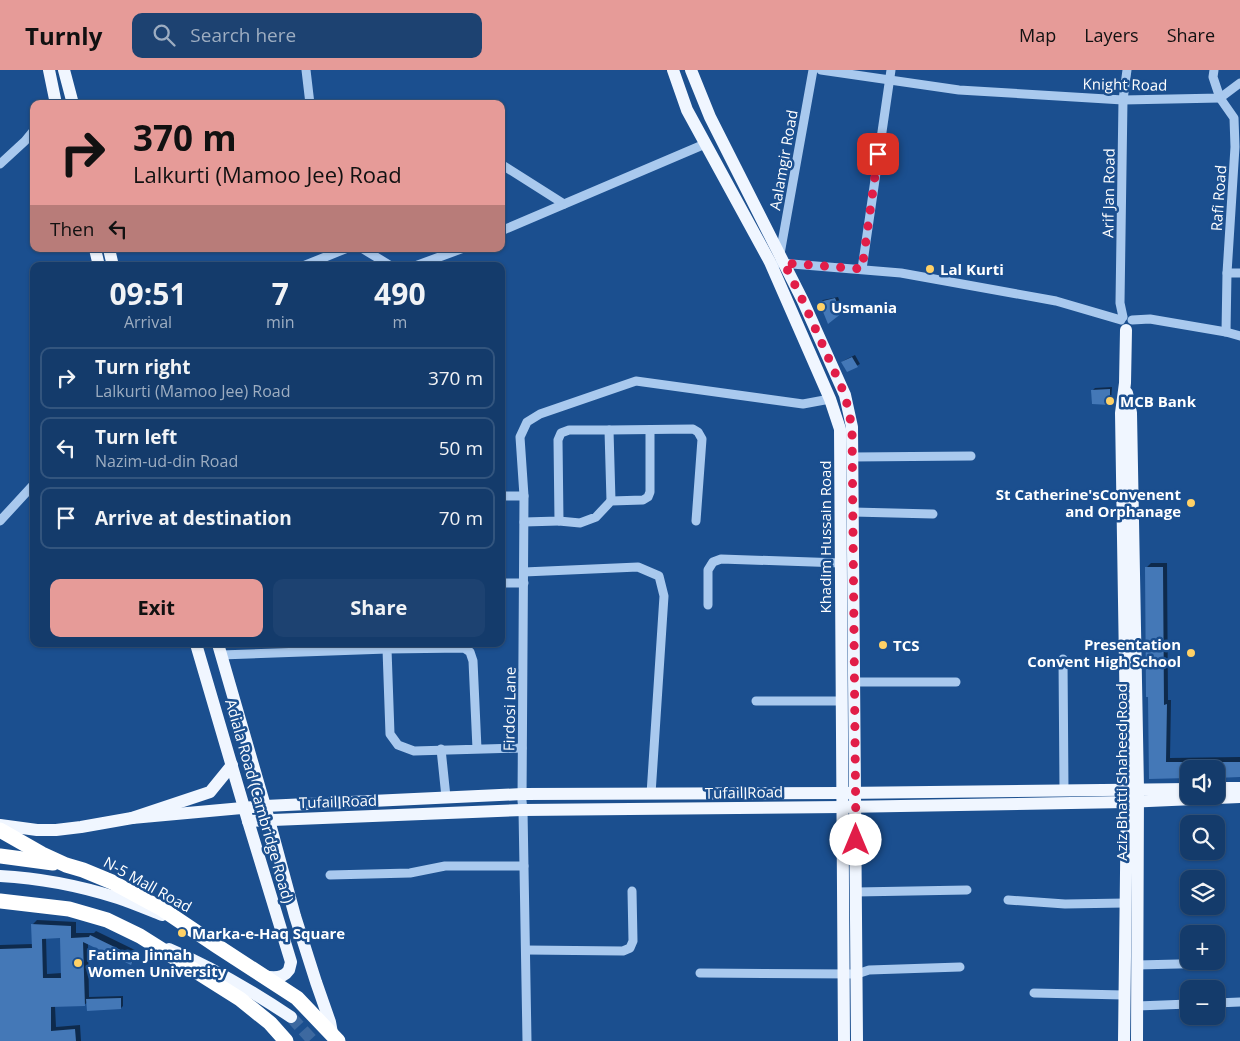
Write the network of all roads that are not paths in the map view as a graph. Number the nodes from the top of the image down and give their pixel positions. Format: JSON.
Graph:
{"nodes":[{"id":1,"x":49,"y":70,"type":"edge"},
{"id":2,"x":64,"y":70,"type":"edge"},
{"id":3,"x":306,"y":70,"type":"edge"},
{"id":4,"x":673,"y":70,"type":"edge"},
{"id":5,"x":691,"y":70,"type":"edge"},
{"id":6,"x":812,"y":70,"type":"edge"},
{"id":7,"x":821,"y":70,"type":"edge"},
{"id":8,"x":1127,"y":70,"type":"edge"},
{"id":9,"x":1214,"y":70,"type":"edge"},
{"id":10,"x":890,"y":75,"type":"edge"},
{"id":11,"x":1240,"y":83,"type":"edge"},
{"id":12,"x":1220,"y":98,"type":"junction"},
{"id":13,"x":55,"y":100,"type":"edge"},
{"id":14,"x":72,"y":100,"type":"edge"},
{"id":15,"x":310,"y":100,"type":"edge"},
{"id":16,"x":1123,"y":100,"type":"junction"},
{"id":17,"x":30,"y":135,"type":"edge"},
{"id":18,"x":705,"y":144,"type":"junction"},
{"id":19,"x":1238,"y":148,"type":"edge"},
{"id":20,"x":0,"y":164,"type":"edge"},
{"id":21,"x":505,"y":167,"type":"edge"},
{"id":22,"x":564,"y":204,"type":"junction"},
{"id":23,"x":505,"y":229,"type":"edge"},
{"id":24,"x":337,"y":252,"type":"edge"},
{"id":25,"x":368,"y":252,"type":"edge"},
{"id":26,"x":453,"y":252,"type":"edge"},
{"id":27,"x":778,"y":260,"type":"junction"},
{"id":28,"x":312,"y":262,"type":"edge"},
{"id":29,"x":384,"y":262,"type":"edge"},
{"id":30,"x":426,"y":262,"type":"edge"},
{"id":31,"x":862,"y":269,"type":"junction"},
{"id":32,"x":1227,"y":273,"type":"junction"},
{"id":33,"x":1240,"y":273,"type":"edge"},
{"id":34,"x":1125,"y":322,"type":"junction"},
{"id":35,"x":1226,"y":332,"type":"junction"},
{"id":36,"x":1240,"y":336,"type":"edge"},
{"id":37,"x":830,"y":400,"type":"junction"},
{"id":38,"x":609,"y":430,"type":"junction"},
{"id":39,"x":650,"y":430,"type":"junction"},
{"id":40,"x":971,"y":456,"type":"dead end"},
{"id":41,"x":853,"y":457,"type":"junction"},
{"id":42,"x":30,"y":488,"type":"edge"},
{"id":43,"x":505,"y":496,"type":"edge"},
{"id":44,"x":524,"y":496,"type":"junction"},
{"id":45,"x":611,"y":501,"type":"junction"},
{"id":46,"x":853,"y":512,"type":"junction"},
{"id":47,"x":933,"y":514,"type":"dead end"},
{"id":48,"x":0,"y":520,"type":"edge"},
{"id":49,"x":696,"y":521,"type":"dead end"},
{"id":50,"x":524,"y":522,"type":"junction"},
{"id":51,"x":559,"y":522,"type":"junction"},
{"id":52,"x":841,"y":563,"type":"junction"},
{"id":53,"x":524,"y":572,"type":"junction"},
{"id":54,"x":505,"y":583,"type":"edge"},
{"id":55,"x":524,"y":583,"type":"junction"},
{"id":56,"x":708,"y":605,"type":"dead end"},
{"id":57,"x":197,"y":647,"type":"edge"},
{"id":58,"x":220,"y":649,"type":"edge"},
{"id":59,"x":388,"y":649,"type":"junction"},
{"id":60,"x":1063,"y":659,"type":"dead end"},
{"id":61,"x":855,"y":682,"type":"junction"},
{"id":62,"x":956,"y":682,"type":"dead end"},
{"id":63,"x":842,"y":700,"type":"junction"},
{"id":64,"x":756,"y":701,"type":"dead end"},
{"id":65,"x":522,"y":748,"type":"junction"},
{"id":66,"x":478,"y":749,"type":"junction"},
{"id":67,"x":441,"y":750,"type":"junction"},
{"id":68,"x":232,"y":765,"type":"junction"},
{"id":69,"x":1225,"y":788,"type":"edge"},
{"id":70,"x":1240,"y":788,"type":"edge"},
{"id":71,"x":1064,"y":790,"type":"junction"},
{"id":72,"x":1180,"y":790,"type":"edge"},
{"id":73,"x":843,"y":793,"type":"junction"},
{"id":74,"x":856,"y":793,"type":"junction"},
{"id":75,"x":522,"y":794,"type":"junction"},
{"id":76,"x":651,"y":794,"type":"junction"},
{"id":77,"x":1132,"y":795,"type":"junction"},
{"id":78,"x":446,"y":797,"type":"junction"},
{"id":79,"x":1240,"y":797,"type":"edge"},
{"id":80,"x":265,"y":806,"type":"junction"},
{"id":81,"x":856,"y":806,"type":"junction"},
{"id":82,"x":244,"y":807,"type":"junction"},
{"id":83,"x":842,"y":807,"type":"junction"},
{"id":84,"x":523,"y":810,"type":"junction"},
{"id":85,"x":132,"y":818,"type":"junction"},
{"id":86,"x":269,"y":820,"type":"junction"},
{"id":87,"x":248,"y":821,"type":"junction"},
{"id":88,"x":0,"y":825,"type":"edge"},
{"id":89,"x":0,"y":830,"type":"edge"},
{"id":90,"x":0,"y":856,"type":"edge"},
{"id":91,"x":66,"y":865,"type":"junction"},
{"id":92,"x":524,"y":866,"type":"junction"},
{"id":93,"x":330,"y":875,"type":"dead end"},
{"id":94,"x":0,"y":876,"type":"edge"},
{"id":95,"x":967,"y":890,"type":"dead end"},
{"id":96,"x":632,"y":891,"type":"dead end"},
{"id":97,"x":856,"y":892,"type":"junction"},
{"id":98,"x":1008,"y":900,"type":"dead end"},
{"id":99,"x":0,"y":901,"type":"edge"},
{"id":100,"x":1125,"y":903,"type":"junction"},
{"id":101,"x":183,"y":923,"type":"junction"},
{"id":102,"x":140,"y":936,"type":"junction"},
{"id":103,"x":526,"y":950,"type":"junction"},
{"id":104,"x":1180,"y":965,"type":"edge"},
{"id":105,"x":1137,"y":966,"type":"junction"},
{"id":106,"x":960,"y":968,"type":"dead end"},
{"id":107,"x":700,"y":973,"type":"dead end"},
{"id":108,"x":850,"y":974,"type":"junction"},
{"id":109,"x":264,"y":976,"type":"junction"},
{"id":110,"x":1034,"y":993,"type":"dead end"},
{"id":111,"x":1124,"y":995,"type":"junction"},
{"id":112,"x":1225,"y":1002,"type":"edge"},
{"id":113,"x":1240,"y":1002,"type":"edge"},
{"id":114,"x":1180,"y":1004,"type":"edge"},
{"id":115,"x":1137,"y":1006,"type":"junction"},
{"id":116,"x":291,"y":1017,"type":"tunnel mouth"},
{"id":117,"x":335,"y":1037,"type":"edge"},
{"id":118,"x":286,"y":1041,"type":"edge"},
{"id":119,"x":527,"y":1041,"type":"edge"},
{"id":120,"x":844,"y":1041,"type":"edge"},
{"id":121,"x":857,"y":1041,"type":"edge"},
{"id":122,"x":1124,"y":1041,"type":"edge"},
{"id":123,"x":1137,"y":1041,"type":"edge"}],
"edges":[{"from":1,"to":13,"type":"main road"},
{"from":2,"to":14,"type":"main road"},
{"from":3,"to":15,"type":"street"},
{"from":4,"to":18,"type":"main road","name":"Khadim Hussain Road"},
{"from":5,"to":27,"type":"main road","name":"Khadim Hussain Road"},
{"from":6,"to":27,"type":"street","name":"Aalamgir Road"},
{"from":7,"to":10,"type":"street","name":"Knight Road"},
{"from":8,"to":16,"type":"street","name":"Arif Jan Road"},
{"from":9,"to":12,"type":"street","name":"Rafi Road"},
{"from":10,"to":16,"type":"street","name":"Knight Road"},
{"from":10,"to":31,"type":"street"},
{"from":11,"to":12,"type":"street"},
{"from":12,"to":16,"type":"street","name":"Knight Road"},
{"from":12,"to":19,"type":"street","name":"Rafi Road"},
{"from":16,"to":34,"type":"street","name":"Arif Jan Road"},
{"from":17,"to":20,"type":"street"},
{"from":18,"to":22,"type":"street"},
{"from":18,"to":27,"type":"main road","name":"Khadim Hussain Road"},
{"from":19,"to":32,"type":"street","name":"Rafi Road"},
{"from":21,"to":22,"type":"street"},
{"from":22,"to":23,"type":"street"},
{"from":24,"to":28,"type":"street"},
{"from":25,"to":29,"type":"street"},
{"from":26,"to":30,"type":"street"},
{"from":27,"to":31,"type":"street"},
{"from":27,"to":37,"type":"main road","name":"Khadim Hussain Road"},
{"from":27,"to":41,"type":"main road","name":"Khadim Hussain Road"},
{"from":31,"to":34,"type":"street"},
{"from":32,"to":33,"type":"street"},
{"from":32,"to":35,"type":"street","name":"Rafi Road"},
{"from":34,"to":35,"type":"street"},
{"from":34,"to":77,"type":"main road","name":"Aziz Bhatti Shaheed Road"},
{"from":35,"to":36,"type":"street"},
{"from":37,"to":44,"type":"street","name":"Firdosi Lane"},
{"from":37,"to":52,"type":"main road","name":"Khadim Hussain Road"},
{"from":38,"to":39,"type":"street"},
{"from":38,"to":45,"type":"street"},
{"from":38,"to":51,"type":"street"},
{"from":39,"to":45,"type":"street"},
{"from":39,"to":49,"type":"street"},
{"from":40,"to":41,"type":"street"},
{"from":41,"to":46,"type":"main road","name":"Khadim Hussain Road"},
{"from":42,"to":48,"type":"street"},
{"from":43,"to":44,"type":"street"},
{"from":44,"to":50,"type":"street","name":"Firdosi Lane"},
{"from":45,"to":51,"type":"street"},
{"from":46,"to":47,"type":"street"},
{"from":46,"to":61,"type":"main road","name":"Khadim Hussain Road"},
{"from":50,"to":51,"type":"street"},
{"from":50,"to":53,"type":"street","name":"Firdosi Lane"},
{"from":52,"to":56,"type":"street"},
{"from":52,"to":63,"type":"main road","name":"Khadim Hussain Road"},
{"from":53,"to":55,"type":"street","name":"Firdosi Lane"},
{"from":53,"to":76,"type":"street"},
{"from":54,"to":55,"type":"street"},
{"from":55,"to":65,"type":"street","name":"Firdosi Lane"},
{"from":57,"to":68,"type":"main road","name":"Adiala Road (Cambridge Road)"},
{"from":58,"to":59,"type":"street"},
{"from":58,"to":80,"type":"main road","name":"Adiala Road (Cambridge Road)"},
{"from":59,"to":66,"type":"street"},
{"from":59,"to":67,"type":"street"},
{"from":60,"to":71,"type":"street"},
{"from":61,"to":62,"type":"street"},
{"from":61,"to":74,"type":"main road","name":"Khadim Hussain Road"},
{"from":63,"to":64,"type":"street"},
{"from":63,"to":73,"type":"main road","name":"Khadim Hussain Road"},
{"from":65,"to":66,"type":"street"},
{"from":65,"to":75,"type":"street","name":"Firdosi Lane"},
{"from":66,"to":67,"type":"street"},
{"from":67,"to":78,"type":"street"},
{"from":68,"to":82,"type":"main road","name":"Adiala Road (Cambridge Road)"},
{"from":68,"to":85,"type":"main road"},
{"from":69,"to":70,"type":"main road"},
{"from":71,"to":74,"type":"main road","name":"Tufail Road"},
{"from":71,"to":77,"type":"main road","name":"Tufail Road"},
{"from":72,"to":77,"type":"main road","name":"Tufail Road"},
{"from":73,"to":74,"type":"main road","name":"Tufail Road"},
{"from":73,"to":76,"type":"main road","name":"Tufail Road"},
{"from":73,"to":83,"type":"main road","name":"Khadim Hussain Road"},
{"from":74,"to":81,"type":"main road","name":"Khadim Hussain Road"},
{"from":75,"to":76,"type":"main road","name":"Tufail Road"},
{"from":75,"to":78,"type":"main road","name":"Tufail Road"},
{"from":75,"to":84,"type":"street","name":"Firdosi Lane"},
{"from":77,"to":79,"type":"main road","name":"Tufail Road"},
{"from":77,"to":81,"type":"main road","name":"Tufail Road"},
{"from":77,"to":100,"type":"main road","name":"Aziz Bhatti Shaheed Road"},
{"from":77,"to":105,"type":"main road","name":"Aziz Bhatti Shaheed Road"},
{"from":78,"to":80,"type":"main road","name":"Tufail Road"},
{"from":80,"to":82,"type":"main road","name":"Tufail Road"},
{"from":80,"to":86,"type":"main road","name":"Adiala Road (Cambridge Road)"},
{"from":81,"to":83,"type":"main road","name":"Tufail Road"},
{"from":81,"to":97,"type":"main road","name":"Khadim Hussain Road"},
{"from":82,"to":85,"type":"main road","name":"Tufail Road"},
{"from":82,"to":87,"type":"main road","name":"Adiala Road (Cambridge Road)"},
{"from":83,"to":84,"type":"main road","name":"Tufail Road"},
{"from":83,"to":108,"type":"main road","name":"Khadim Hussain Road"},
{"from":84,"to":86,"type":"main road","name":"Tufail Road"},
{"from":84,"to":92,"type":"street","name":"Firdosi Lane"},
{"from":85,"to":88,"type":"main road"},
{"from":86,"to":87,"type":"main road","name":"Tufail Road"},
{"from":86,"to":117,"type":"main road","name":"Adiala Road (Cambridge Road)"},
{"from":87,"to":109,"type":"main road","name":"Adiala Road (Cambridge Road)"},
{"from":89,"to":91,"type":"highway","name":"N-5 Mall Road"},
{"from":90,"to":91,"type":"highway"},
{"from":91,"to":101,"type":"highway","name":"N-5 Mall Road"},
{"from":92,"to":93,"type":"street"},
{"from":92,"to":103,"type":"street","name":"Firdosi Lane"},
{"from":94,"to":101,"type":"main road"},
{"from":95,"to":97,"type":"street"},
{"from":96,"to":103,"type":"street"},
{"from":97,"to":108,"type":"main road","name":"Khadim Hussain Road"},
{"from":98,"to":100,"type":"street"},
{"from":99,"to":102,"type":"highway"},
{"from":100,"to":111,"type":"main road","name":"Aziz Bhatti Shaheed Road"},
{"from":101,"to":109,"type":"highway","name":"N-5 Mall Road"},
{"from":102,"to":116,"type":"main road"},
{"from":102,"to":118,"type":"highway"},
{"from":103,"to":119,"type":"street","name":"Firdosi Lane"},
{"from":104,"to":105,"type":"street"},
{"from":105,"to":115,"type":"main road","name":"Aziz Bhatti Shaheed Road"},
{"from":106,"to":108,"type":"street"},
{"from":107,"to":108,"type":"street"},
{"from":108,"to":120,"type":"main road","name":"Khadim Hussain Road"},
{"from":108,"to":121,"type":"main road","name":"Khadim Hussain Road"},
{"from":109,"to":117,"type":"highway","name":"N-5 Mall Road"},
{"from":110,"to":111,"type":"street"},
{"from":111,"to":122,"type":"main road","name":"Aziz Bhatti Shaheed Road"},
{"from":112,"to":113,"type":"street"},
{"from":114,"to":115,"type":"street"},
{"from":115,"to":123,"type":"main road","name":"Aziz Bhatti Shaheed Road"}]}
